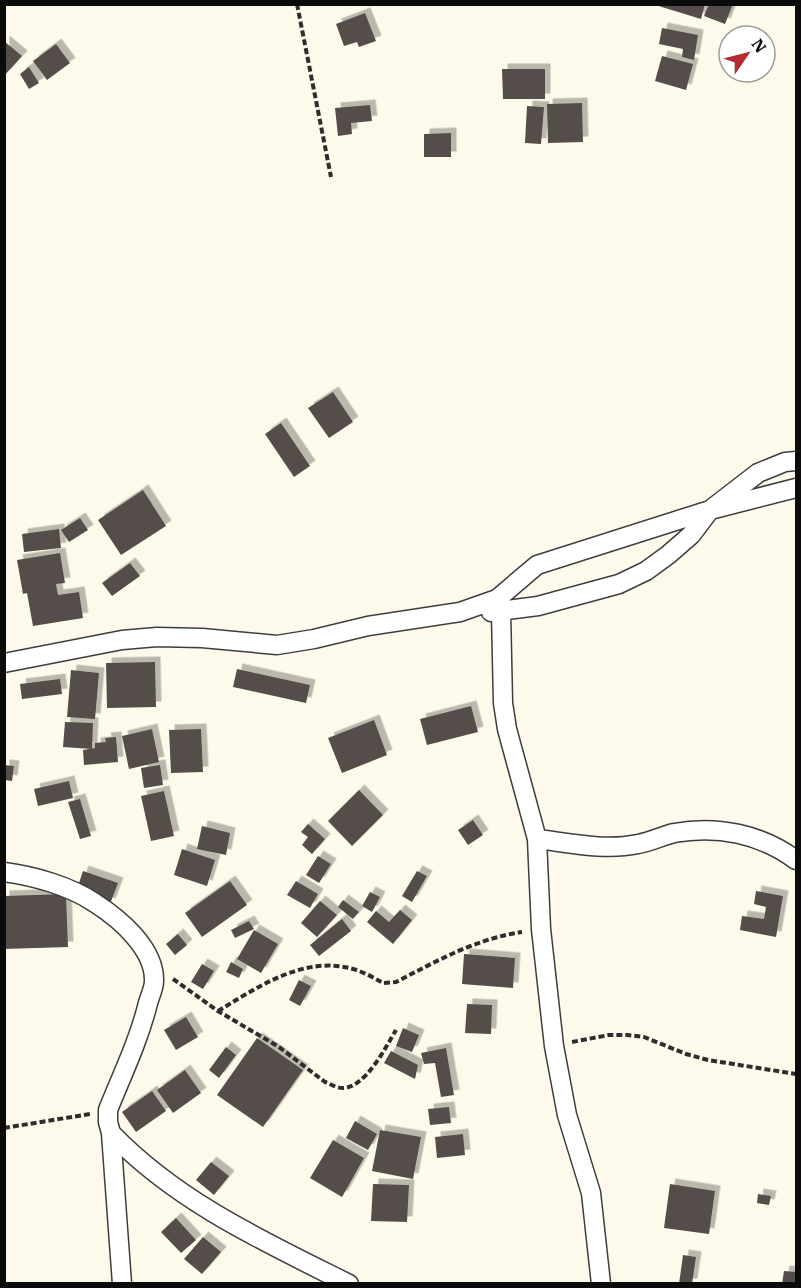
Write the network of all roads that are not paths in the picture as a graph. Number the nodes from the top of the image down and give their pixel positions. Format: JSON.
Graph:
{"nodes":[{"id":1,"x":796,"y":461,"type":"edge"},
{"id":2,"x":796,"y":488,"type":"edge"},
{"id":3,"x":710,"y":510,"type":"junction"},
{"id":4,"x":460,"y":612,"type":"junction"},
{"id":5,"x":501,"y":612,"type":"junction"},
{"id":6,"x":4,"y":663,"type":"edge"},
{"id":7,"x":537,"y":839,"type":"junction"},
{"id":8,"x":796,"y":860,"type":"edge"},
{"id":9,"x":4,"y":872,"type":"edge"},
{"id":10,"x":111,"y":1133,"type":"junction"},
{"id":11,"x":122,"y":1284,"type":"edge"},
{"id":12,"x":349,"y":1284,"type":"edge"},
{"id":13,"x":601,"y":1284,"type":"edge"}],
"edges":[{"from":1,"to":3,"type":"street"},
{"from":2,"to":3,"type":"street"},
{"from":3,"to":4,"type":"street"},
{"from":3,"to":5,"type":"street"},
{"from":4,"to":5,"type":"street"},
{"from":4,"to":6,"type":"street"},
{"from":5,"to":7,"type":"street"},
{"from":7,"to":8,"type":"street"},
{"from":7,"to":13,"type":"street"},
{"from":9,"to":10,"type":"street"},
{"from":10,"to":11,"type":"street"},
{"from":10,"to":12,"type":"street"}]}
